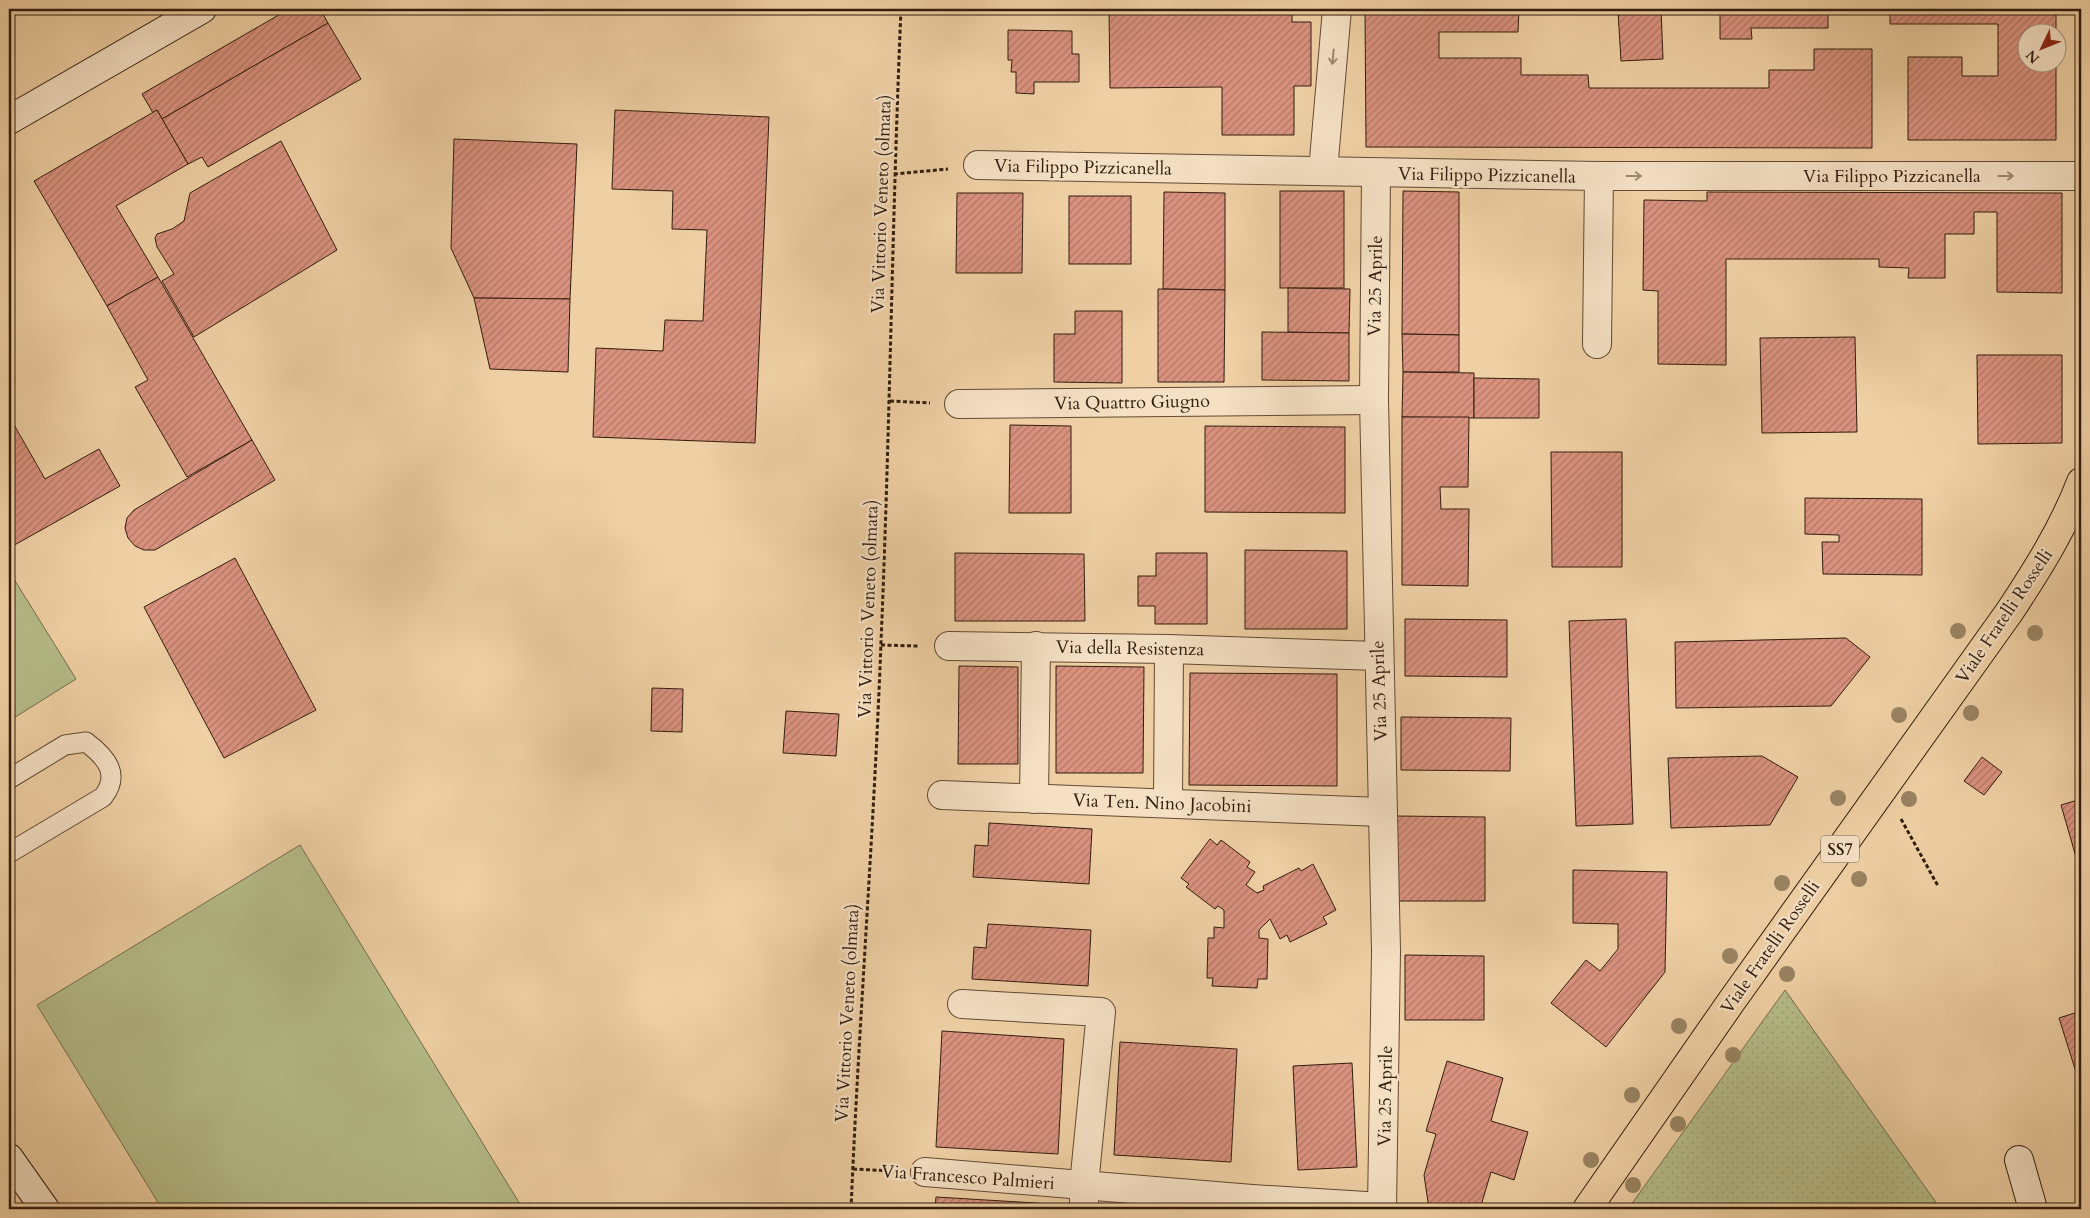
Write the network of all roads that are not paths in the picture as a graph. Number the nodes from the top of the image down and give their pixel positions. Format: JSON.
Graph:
{"nodes":[{"id":1,"x":202,"y":9,"type":"edge"},
{"id":2,"x":1337,"y":9,"type":"edge"},
{"id":3,"x":9,"y":120,"type":"edge"},
{"id":4,"x":978,"y":166,"type":"road end"},
{"id":5,"x":1323,"y":171,"type":"junction"},
{"id":6,"x":1376,"y":173,"type":"junction"},
{"id":7,"x":1599,"y":176,"type":"junction"},
{"id":8,"x":2081,"y":176,"type":"edge"},
{"id":9,"x":1596,"y":344,"type":"dead end"},
{"id":10,"x":1374,"y":400,"type":"junction"},
{"id":11,"x":959,"y":404,"type":"road end"},
{"id":12,"x":2081,"y":482,"type":"edge"},
{"id":13,"x":949,"y":646,"type":"road end"},
{"id":14,"x":1036,"y":646,"type":"junction"},
{"id":15,"x":1169,"y":649,"type":"junction"},
{"id":16,"x":1378,"y":656,"type":"junction"},
{"id":17,"x":9,"y":779,"type":"edge"},
{"id":18,"x":942,"y":795,"type":"dead end"},
{"id":19,"x":1034,"y":799,"type":"junction"},
{"id":20,"x":1168,"y":804,"type":"junction"},
{"id":21,"x":1382,"y":812,"type":"junction"},
{"id":22,"x":9,"y":853,"type":"edge"},
{"id":23,"x":962,"y":1004,"type":"dead end"},
{"id":24,"x":9,"y":1158,"type":"edge"},
{"id":25,"x":2019,"y":1160,"type":"dead end"},
{"id":26,"x":925,"y":1172,"type":"road end"},
{"id":27,"x":1084,"y":1197,"type":"edge"},
{"id":28,"x":1382,"y":1208,"type":"edge"},
{"id":29,"x":45,"y":1209,"type":"edge"},
{"id":30,"x":1587,"y":1209,"type":"edge"},
{"id":31,"x":2033,"y":1209,"type":"edge"}],
"edges":[{"from":1,"to":3,"type":"street"},
{"from":2,"to":5,"type":"street","one_way":true},
{"from":4,"to":5,"type":"street","name":"Via Filippo Pizzicanella"},
{"from":5,"to":6,"type":"street","name":"Via Filippo Pizzicanella"},
{"from":6,"to":7,"type":"street","name":"Via Filippo Pizzicanella"},
{"from":6,"to":10,"type":"street","name":"Via 25 Aprile"},
{"from":7,"to":8,"type":"street","name":"Via Filippo Pizzicanella","one_way":true},
{"from":7,"to":9,"type":"street"},
{"from":10,"to":11,"type":"street","name":"Via Quattro Giugno"},
{"from":10,"to":16,"type":"street","name":"Via 25 Aprile"},
{"from":12,"to":30,"type":"main road","name":"Viale Fratelli Rosselli","number":"SS7"},
{"from":13,"to":14,"type":"street","name":"Via della Resistenza"},
{"from":14,"to":15,"type":"street","name":"Via della Resistenza"},
{"from":14,"to":19,"type":"street"},
{"from":15,"to":16,"type":"street","name":"Via della Resistenza"},
{"from":15,"to":20,"type":"street"},
{"from":16,"to":21,"type":"street","name":"Via 25 Aprile"},
{"from":17,"to":22,"type":"lane"},
{"from":18,"to":19,"type":"street","name":"Via Ten. Nino Jacobini"},
{"from":19,"to":20,"type":"street","name":"Via Ten. Nino Jacobini"},
{"from":20,"to":21,"type":"street","name":"Via Ten. Nino Jacobini"},
{"from":21,"to":28,"type":"street","name":"Via 25 Aprile"},
{"from":23,"to":27,"type":"street"},
{"from":24,"to":29,"type":"street"},
{"from":25,"to":31,"type":"street"},
{"from":26,"to":27,"type":"street","name":"Via Francesco Palmieri"},
{"from":27,"to":28,"type":"street","name":"Via Francesco Palmieri"}]}
